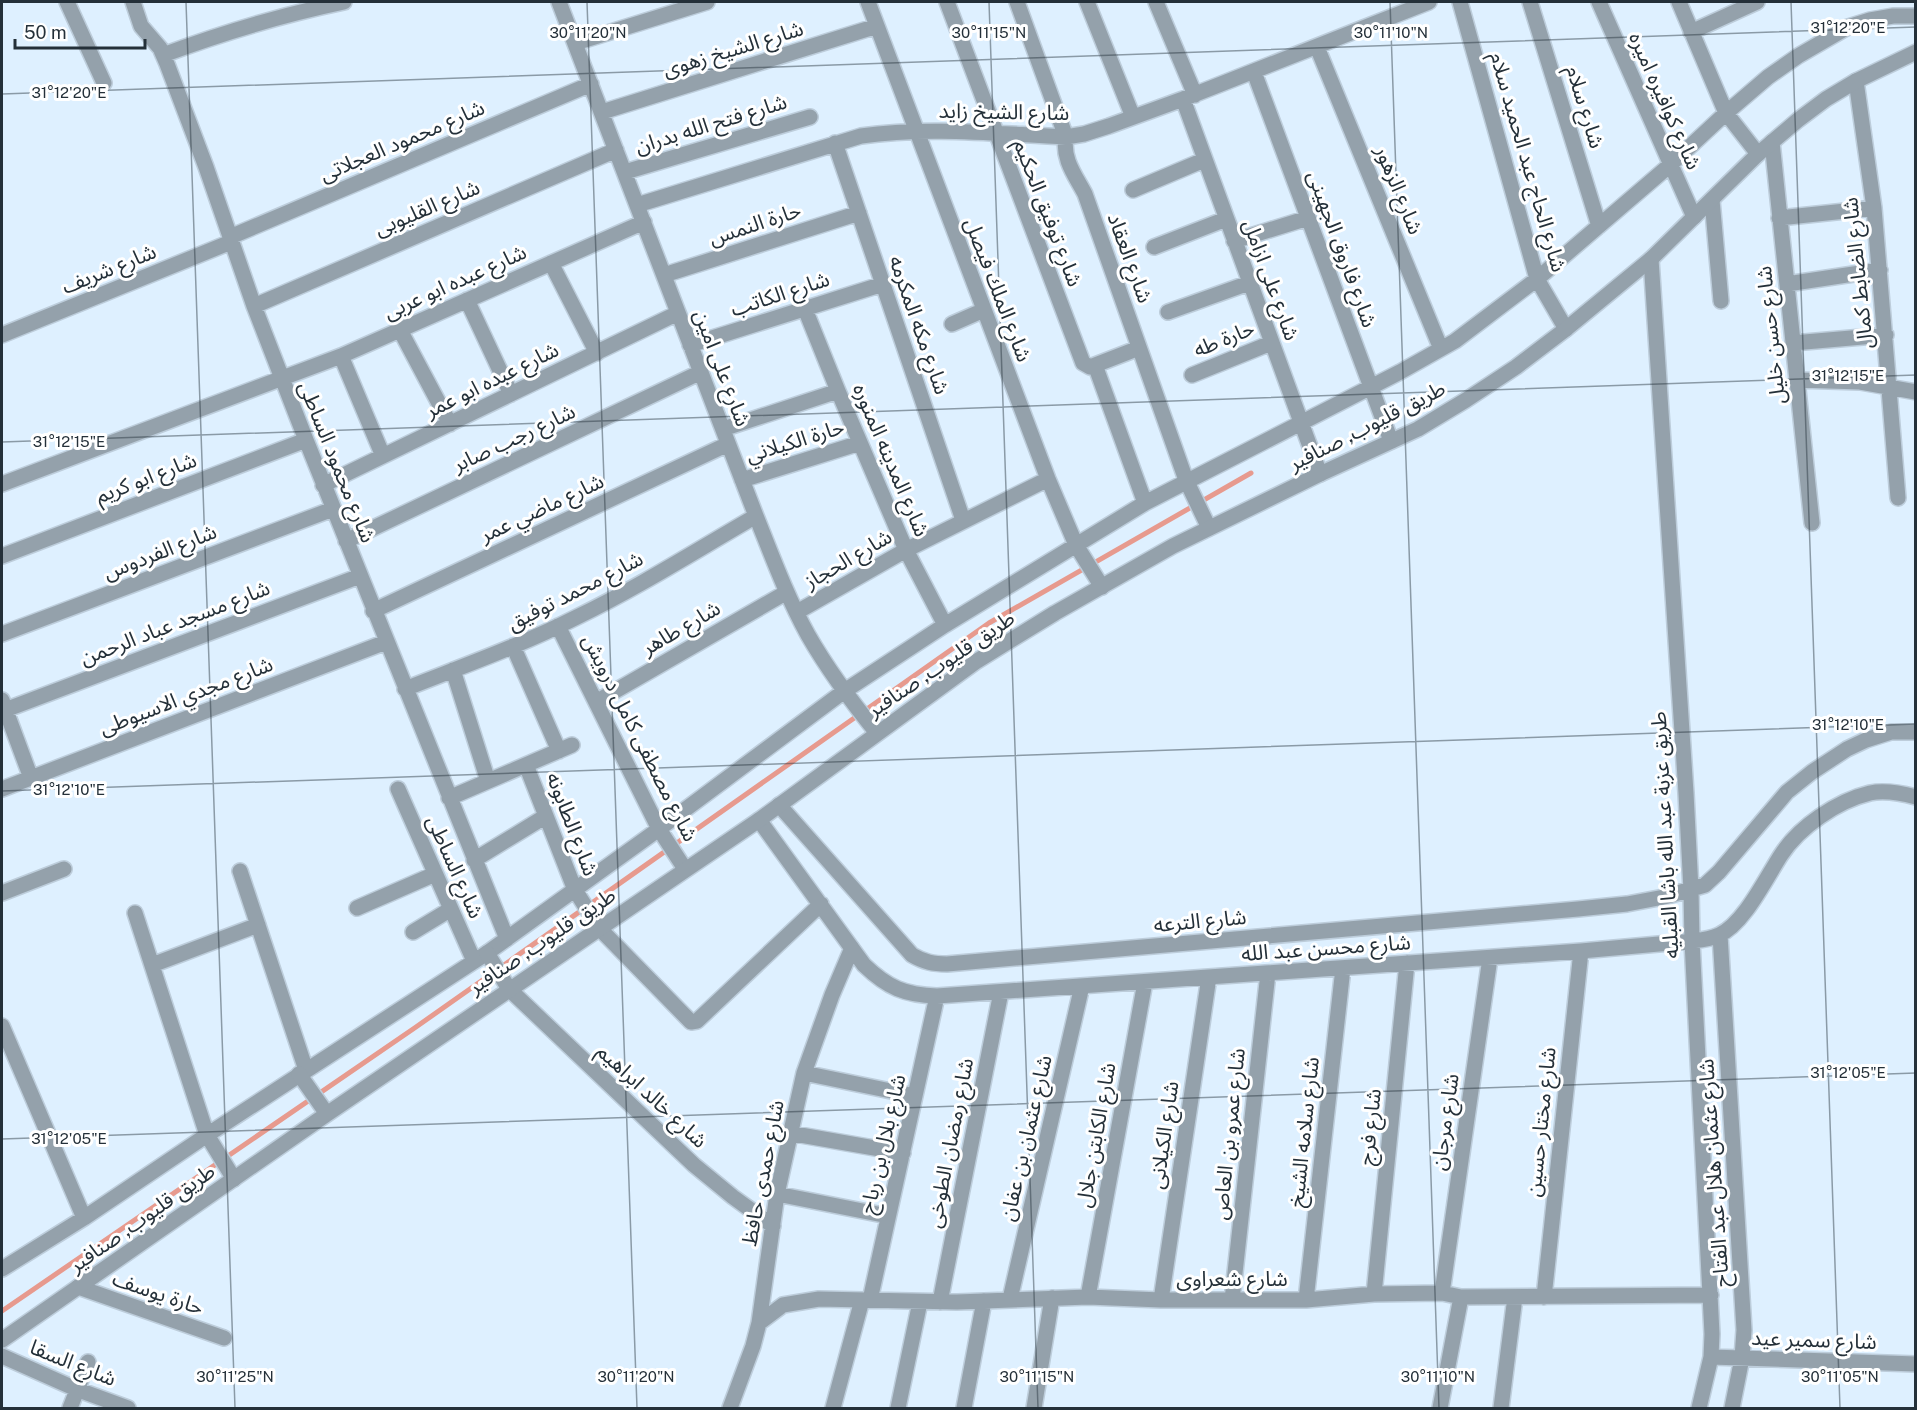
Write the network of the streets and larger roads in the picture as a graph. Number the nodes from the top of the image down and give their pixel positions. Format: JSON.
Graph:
{"nodes":[{"id":1,"x":67,"y":2,"type":"edge"},
{"id":2,"x":133,"y":2,"type":"edge"},
{"id":3,"x":344,"y":2,"type":"edge"},
{"id":4,"x":560,"y":2,"type":"edge"},
{"id":5,"x":706,"y":2,"type":"edge"},
{"id":6,"x":868,"y":2,"type":"edge"},
{"id":7,"x":947,"y":2,"type":"edge"},
{"id":8,"x":1017,"y":2,"type":"edge"},
{"id":9,"x":1087,"y":2,"type":"edge"},
{"id":10,"x":1156,"y":2,"type":"edge"},
{"id":11,"x":1429,"y":2,"type":"edge"},
{"id":12,"x":1460,"y":2,"type":"edge"},
{"id":13,"x":1530,"y":2,"type":"edge"},
{"id":14,"x":1599,"y":2,"type":"edge"},
{"id":15,"x":1679,"y":2,"type":"edge"},
{"id":16,"x":1757,"y":2,"type":"edge"},
{"id":17,"x":1410,"y":5,"type":"edge"},
{"id":18,"x":1916,"y":16,"type":"edge"},
{"id":19,"x":877,"y":26,"type":"junction"},
{"id":20,"x":1691,"y":32,"type":"junction"},
{"id":21,"x":575,"y":43,"type":"junction"},
{"id":22,"x":1317,"y":47,"type":"junction"},
{"id":23,"x":1916,"y":52,"type":"edge"},
{"id":24,"x":163,"y":56,"type":"junction"},
{"id":25,"x":1254,"y":72,"type":"junction"},
{"id":26,"x":1856,"y":81,"type":"junction"},
{"id":27,"x":104,"y":83,"type":"dead end"},
{"id":28,"x":591,"y":84,"type":"junction"},
{"id":29,"x":1189,"y":97,"type":"junction"},
{"id":30,"x":602,"y":112,"type":"junction"},
{"id":31,"x":1726,"y":113,"type":"junction"},
{"id":32,"x":810,"y":117,"type":"dead end"},
{"id":33,"x":1133,"y":117,"type":"junction"},
{"id":34,"x":915,"y":131,"type":"junction"},
{"id":35,"x":996,"y":134,"type":"junction"},
{"id":36,"x":1066,"y":137,"type":"junction"},
{"id":37,"x":1772,"y":142,"type":"junction"},
{"id":38,"x":835,"y":143,"type":"junction"},
{"id":39,"x":616,"y":150,"type":"junction"},
{"id":40,"x":1758,"y":154,"type":"junction"},
{"id":41,"x":1204,"y":160,"type":"junction"},
{"id":42,"x":1670,"y":165,"type":"junction"},
{"id":43,"x":624,"y":172,"type":"junction"},
{"id":44,"x":1133,"y":190,"type":"dead end"},
{"id":45,"x":1712,"y":200,"type":"junction"},
{"id":46,"x":637,"y":205,"type":"junction"},
{"id":47,"x":1874,"y":207,"type":"junction"},
{"id":48,"x":859,"y":213,"type":"junction"},
{"id":49,"x":1694,"y":217,"type":"junction"},
{"id":50,"x":1308,"y":218,"type":"junction"},
{"id":51,"x":1779,"y":218,"type":"junction"},
{"id":52,"x":1226,"y":219,"type":"junction"},
{"id":53,"x":644,"y":222,"type":"junction"},
{"id":54,"x":1599,"y":226,"type":"junction"},
{"id":55,"x":230,"y":239,"type":"junction"},
{"id":56,"x":1234,"y":241,"type":"junction"},
{"id":57,"x":1154,"y":248,"type":"dead end"},
{"id":58,"x":1651,"y":259,"type":"junction"},
{"id":59,"x":551,"y":263,"type":"junction"},
{"id":60,"x":1880,"y":270,"type":"junction"},
{"id":61,"x":664,"y":275,"type":"junction"},
{"id":62,"x":1537,"y":279,"type":"junction"},
{"id":63,"x":1249,"y":283,"type":"junction"},
{"id":64,"x":883,"y":284,"type":"junction"},
{"id":65,"x":1787,"y":284,"type":"junction"},
{"id":66,"x":467,"y":300,"type":"junction"},
{"id":67,"x":1721,"y":301,"type":"dead end"},
{"id":68,"x":254,"y":306,"type":"junction"},
{"id":69,"x":805,"y":309,"type":"junction"},
{"id":70,"x":984,"y":310,"type":"junction"},
{"id":71,"x":1168,"y":312,"type":"dead end"},
{"id":72,"x":678,"y":313,"type":"junction"},
{"id":73,"x":952,"y":324,"type":"dead end"},
{"id":74,"x":1566,"y":329,"type":"junction"},
{"id":75,"x":400,"y":330,"type":"junction"},
{"id":76,"x":2,"y":335,"type":"edge"},
{"id":77,"x":1886,"y":335,"type":"junction"},
{"id":78,"x":1271,"y":343,"type":"junction"},
{"id":79,"x":1793,"y":343,"type":"junction"},
{"id":80,"x":690,"y":345,"type":"junction"},
{"id":81,"x":1139,"y":348,"type":"junction"},
{"id":82,"x":1441,"y":349,"type":"junction"},
{"id":83,"x":597,"y":352,"type":"junction"},
{"id":84,"x":341,"y":356,"type":"junction"},
{"id":85,"x":1092,"y":366,"type":"junction"},
{"id":86,"x":701,"y":372,"type":"junction"},
{"id":87,"x":1192,"y":375,"type":"dead end"},
{"id":88,"x":282,"y":378,"type":"junction"},
{"id":89,"x":1797,"y":380,"type":"junction"},
{"id":90,"x":1890,"y":386,"type":"junction"},
{"id":91,"x":1371,"y":387,"type":"junction"},
{"id":92,"x":838,"y":391,"type":"junction"},
{"id":93,"x":1916,"y":392,"type":"edge"},
{"id":94,"x":511,"y":394,"type":"junction"},
{"id":95,"x":1300,"y":422,"type":"junction"},
{"id":96,"x":450,"y":424,"type":"junction"},
{"id":97,"x":726,"y":436,"type":"junction"},
{"id":98,"x":306,"y":440,"type":"junction"},
{"id":99,"x":1391,"y":441,"type":"junction"},
{"id":100,"x":861,"y":443,"type":"junction"},
{"id":101,"x":383,"y":456,"type":"junction"},
{"id":102,"x":1320,"y":474,"type":"junction"},
{"id":103,"x":1048,"y":479,"type":"junction"},
{"id":104,"x":742,"y":480,"type":"junction"},
{"id":105,"x":1186,"y":480,"type":"junction"},
{"id":106,"x":2,"y":484,"type":"edge"},
{"id":107,"x":323,"y":485,"type":"junction"},
{"id":108,"x":1898,"y":498,"type":"dead end"},
{"id":109,"x":1145,"y":502,"type":"junction"},
{"id":110,"x":333,"y":509,"type":"junction"},
{"id":111,"x":756,"y":516,"type":"junction"},
{"id":112,"x":963,"y":520,"type":"junction"},
{"id":113,"x":1812,"y":523,"type":"dead end"},
{"id":114,"x":1209,"y":528,"type":"junction"},
{"id":115,"x":346,"y":542,"type":"junction"},
{"id":116,"x":1076,"y":545,"type":"junction"},
{"id":117,"x":906,"y":549,"type":"junction"},
{"id":118,"x":2,"y":556,"type":"edge"},
{"id":119,"x":360,"y":576,"type":"junction"},
{"id":120,"x":1102,"y":587,"type":"junction"},
{"id":121,"x":787,"y":592,"type":"junction"},
{"id":122,"x":374,"y":610,"type":"junction"},
{"id":123,"x":797,"y":612,"type":"junction"},
{"id":124,"x":945,"y":625,"type":"junction"},
{"id":125,"x":558,"y":626,"type":"junction"},
{"id":126,"x":2,"y":634,"type":"edge"},
{"id":127,"x":386,"y":642,"type":"junction"},
{"id":128,"x":513,"y":646,"type":"junction"},
{"id":129,"x":453,"y":669,"type":"junction"},
{"id":130,"x":405,"y":689,"type":"junction"},
{"id":131,"x":843,"y":692,"type":"junction"},
{"id":132,"x":596,"y":702,"type":"junction"},
{"id":133,"x":3,"y":705,"type":"edge"},
{"id":134,"x":1916,"y":732,"type":"edge"},
{"id":135,"x":877,"y":733,"type":"junction"},
{"id":136,"x":526,"y":765,"type":"junction"},
{"id":137,"x":31,"y":778,"type":"junction"},
{"id":138,"x":488,"y":782,"type":"junction"},
{"id":139,"x":2,"y":789,"type":"edge"},
{"id":140,"x":398,"y":789,"type":"dead end"},
{"id":141,"x":1916,"y":796,"type":"edge"},
{"id":142,"x":449,"y":798,"type":"junction"},
{"id":143,"x":779,"y":805,"type":"junction"},
{"id":144,"x":546,"y":816,"type":"junction"},
{"id":145,"x":759,"y":820,"type":"junction"},
{"id":146,"x":659,"y":829,"type":"junction"},
{"id":147,"x":474,"y":860,"type":"junction"},
{"id":148,"x":64,"y":869,"type":"dead end"},
{"id":149,"x":685,"y":869,"type":"junction"},
{"id":150,"x":240,"y":871,"type":"dead end"},
{"id":151,"x":435,"y":874,"type":"junction"},
{"id":152,"x":575,"y":890,"type":"junction"},
{"id":153,"x":1691,"y":890,"type":"junction"},
{"id":154,"x":2,"y":893,"type":"edge"},
{"id":155,"x":821,"y":904,"type":"junction"},
{"id":156,"x":357,"y":908,"type":"dead end"},
{"id":157,"x":451,"y":909,"type":"junction"},
{"id":158,"x":135,"y":913,"type":"dead end"},
{"id":159,"x":258,"y":925,"type":"junction"},
{"id":160,"x":599,"y":928,"type":"junction"},
{"id":161,"x":413,"y":932,"type":"dead end"},
{"id":162,"x":1720,"y":935,"type":"junction"},
{"id":163,"x":507,"y":939,"type":"junction"},
{"id":164,"x":1692,"y":942,"type":"junction"},
{"id":165,"x":852,"y":948,"type":"junction"},
{"id":166,"x":1581,"y":951,"type":"junction"},
{"id":167,"x":480,"y":957,"type":"junction"},
{"id":168,"x":1490,"y":958,"type":"junction"},
{"id":169,"x":1407,"y":963,"type":"junction"},
{"id":170,"x":152,"y":965,"type":"junction"},
{"id":171,"x":1343,"y":968,"type":"junction"},
{"id":172,"x":1268,"y":973,"type":"junction"},
{"id":173,"x":1209,"y":977,"type":"junction"},
{"id":174,"x":1145,"y":982,"type":"junction"},
{"id":175,"x":1082,"y":986,"type":"junction"},
{"id":176,"x":509,"y":989,"type":"junction"},
{"id":177,"x":1001,"y":992,"type":"junction"},
{"id":178,"x":937,"y":996,"type":"junction"},
{"id":179,"x":2,"y":1026,"type":"edge"},
{"id":180,"x":303,"y":1072,"type":"junction"},
{"id":181,"x":804,"y":1073,"type":"junction"},
{"id":182,"x":915,"y":1096,"type":"junction"},
{"id":183,"x":327,"y":1114,"type":"junction"},
{"id":184,"x":789,"y":1133,"type":"junction"},
{"id":185,"x":207,"y":1135,"type":"junction"},
{"id":186,"x":903,"y":1153,"type":"junction"},
{"id":187,"x":234,"y":1179,"type":"junction"},
{"id":188,"x":777,"y":1194,"type":"junction"},
{"id":189,"x":888,"y":1216,"type":"junction"},
{"id":190,"x":84,"y":1218,"type":"junction"},
{"id":191,"x":773,"y":1226,"type":"junction"},
{"id":192,"x":2,"y":1269,"type":"edge"},
{"id":193,"x":78,"y":1287,"type":"junction"},
{"id":194,"x":1442,"y":1293,"type":"junction"},
{"id":195,"x":1374,"y":1294,"type":"junction"},
{"id":196,"x":1711,"y":1295,"type":"junction"},
{"id":197,"x":1088,"y":1297,"type":"junction"},
{"id":198,"x":1515,"y":1297,"type":"junction"},
{"id":199,"x":1544,"y":1297,"type":"junction"},
{"id":200,"x":1052,"y":1298,"type":"junction"},
{"id":201,"x":1461,"y":1298,"type":"junction"},
{"id":202,"x":1010,"y":1299,"type":"junction"},
{"id":203,"x":866,"y":1300,"type":"junction"},
{"id":204,"x":1161,"y":1300,"type":"junction"},
{"id":205,"x":1232,"y":1300,"type":"junction"},
{"id":206,"x":1306,"y":1300,"type":"junction"},
{"id":207,"x":984,"y":1301,"type":"junction"},
{"id":208,"x":920,"y":1302,"type":"junction"},
{"id":209,"x":940,"y":1302,"type":"junction"},
{"id":210,"x":759,"y":1323,"type":"junction"},
{"id":211,"x":224,"y":1338,"type":"dead end"},
{"id":212,"x":2,"y":1341,"type":"edge"},
{"id":213,"x":2,"y":1356,"type":"edge"},
{"id":214,"x":1711,"y":1357,"type":"junction"},
{"id":215,"x":1742,"y":1358,"type":"junction"},
{"id":216,"x":88,"y":1362,"type":"dead end"},
{"id":217,"x":1916,"y":1364,"type":"edge"},
{"id":218,"x":76,"y":1389,"type":"junction"},
{"id":219,"x":70,"y":1408,"type":"edge"},
{"id":220,"x":128,"y":1408,"type":"edge"},
{"id":221,"x":730,"y":1408,"type":"edge"},
{"id":222,"x":833,"y":1408,"type":"edge"},
{"id":223,"x":898,"y":1408,"type":"edge"},
{"id":224,"x":964,"y":1408,"type":"edge"},
{"id":225,"x":1034,"y":1408,"type":"edge"},
{"id":226,"x":1440,"y":1408,"type":"edge"},
{"id":227,"x":1501,"y":1408,"type":"edge"},
{"id":228,"x":1699,"y":1408,"type":"edge"},
{"id":229,"x":1732,"y":1408,"type":"edge"}],
"edges":[{"from":1,"to":27,"type":"street"},
{"from":2,"to":24,"type":"street","name":"شارع محمود الساطى"},
{"from":3,"to":24,"type":"street"},
{"from":4,"to":21,"type":"street","name":"شارع على امين"},
{"from":5,"to":21,"type":"street"},
{"from":6,"to":19,"type":"street","name":"شارع الملك فيصل"},
{"from":7,"to":35,"type":"street","name":"شارع توفيق الحكيم"},
{"from":8,"to":36,"type":"street","name":"شارع العقاد"},
{"from":9,"to":33,"type":"street"},
{"from":10,"to":29,"type":"street","name":"شارع على ازامل"},
{"from":11,"to":17,"type":"street","name":"شارع الشيخ زايد"},
{"from":12,"to":62,"type":"street","name":"شارع الحاج عبد الحميد سلام"},
{"from":13,"to":54,"type":"street","name":"شارع سلام"},
{"from":14,"to":42,"type":"street","name":"شارع كوافيره اميره"},
{"from":15,"to":20,"type":"street"},
{"from":16,"to":20,"type":"street"},
{"from":17,"to":22,"type":"street","name":"شارع الشيخ زايد"},
{"from":18,"to":31,"type":"street","name":"طريق قليوب, صنافير"},
{"from":19,"to":30,"type":"street","name":"شارع الشيخ زهوى"},
{"from":19,"to":34,"type":"street","name":"شارع الملك فيصل"},
{"from":20,"to":31,"type":"street"},
{"from":21,"to":28,"type":"street","name":"شارع على امين"},
{"from":22,"to":25,"type":"street","name":"شارع الشيخ زايد"},
{"from":22,"to":82,"type":"street","name":"شارع الزهور"},
{"from":23,"to":26,"type":"street","name":"طريق قليوب, صنافير"},
{"from":24,"to":55,"type":"street","name":"شارع محمود الساطى"},
{"from":25,"to":29,"type":"street","name":"شارع الشيخ زايد"},
{"from":25,"to":50,"type":"street","name":"شارع فاروق الجهينى"},
{"from":26,"to":37,"type":"street","name":"طريق قليوب, صنافير"},
{"from":26,"to":47,"type":"street","name":"شارع الضابط كمال"},
{"from":28,"to":30,"type":"street","name":"شارع على امين"},
{"from":28,"to":55,"type":"street","name":"شارع محمود العجلاتى"},
{"from":29,"to":33,"type":"street","name":"شارع الشيخ زايد"},
{"from":29,"to":41,"type":"street","name":"شارع على ازامل"},
{"from":30,"to":39,"type":"street","name":"شارع على امين"},
{"from":31,"to":40,"type":"street"},
{"from":31,"to":42,"type":"street","name":"طريق قليوب, صنافير"},
{"from":32,"to":43,"type":"street","name":"شارع فتح الله بدران"},
{"from":33,"to":36,"type":"street","name":"شارع الشيخ زايد"},
{"from":34,"to":35,"type":"street","name":"شارع الشيخ زايد"},
{"from":34,"to":38,"type":"street","name":"شارع الشيخ زايد"},
{"from":34,"to":70,"type":"street","name":"شارع الملك فيصل"},
{"from":35,"to":36,"type":"street","name":"شارع الشيخ زايد"},
{"from":35,"to":85,"type":"street","name":"شارع توفيق الحكيم"},
{"from":36,"to":81,"type":"street","name":"شارع العقاد"},
{"from":37,"to":40,"type":"street","name":"طريق قليوب, صنافير"},
{"from":37,"to":51,"type":"street","name":"شارع حسن خليل"},
{"from":38,"to":46,"type":"street","name":"شارع الشيخ زايد"},
{"from":38,"to":48,"type":"street","name":"شارع مكه المكرمه"},
{"from":39,"to":43,"type":"street","name":"شارع على امين"},
{"from":39,"to":68,"type":"street","name":"شارع القليوبى"},
{"from":40,"to":45,"type":"street","name":"طريق قليوب, صنافير"},
{"from":41,"to":44,"type":"street"},
{"from":41,"to":52,"type":"street","name":"شارع على ازامل"},
{"from":42,"to":49,"type":"street","name":"شارع كوافيره اميره"},
{"from":42,"to":54,"type":"street","name":"طريق قليوب, صنافير"},
{"from":43,"to":46,"type":"street","name":"شارع على امين"},
{"from":45,"to":49,"type":"street","name":"طريق قليوب, صنافير"},
{"from":45,"to":67,"type":"street"},
{"from":46,"to":53,"type":"street","name":"شارع على امين"},
{"from":47,"to":51,"type":"street"},
{"from":47,"to":60,"type":"street","name":"شارع الضابط كمال"},
{"from":48,"to":61,"type":"street","name":"حارة النمس"},
{"from":48,"to":64,"type":"street","name":"شارع مكه المكرمه"},
{"from":49,"to":58,"type":"street","name":"طريق قليوب, صنافير"},
{"from":50,"to":56,"type":"street"},
{"from":50,"to":91,"type":"street","name":"شارع فاروق الجهينى"},
{"from":51,"to":65,"type":"street","name":"شارع حسن خليل"},
{"from":52,"to":56,"type":"street","name":"شارع على ازامل"},
{"from":52,"to":57,"type":"street"},
{"from":53,"to":59,"type":"street","name":"شارع عبده ابو عربى"},
{"from":53,"to":61,"type":"street","name":"شارع على امين"},
{"from":54,"to":62,"type":"street","name":"طريق قليوب, صنافير"},
{"from":55,"to":68,"type":"street","name":"شارع محمود الساطى"},
{"from":55,"to":76,"type":"street","name":"شارع شريف"},
{"from":56,"to":63,"type":"street","name":"شارع على ازامل"},
{"from":58,"to":74,"type":"street","name":"طريق قليوب, صنافير"},
{"from":58,"to":153,"type":"street","name":"طريق عزبة عبد الله باشا القبليه"},
{"from":59,"to":66,"type":"street","name":"شارع عبده ابو عربى"},
{"from":59,"to":83,"type":"street"},
{"from":60,"to":65,"type":"street"},
{"from":60,"to":77,"type":"street","name":"شارع الضابط كمال"},
{"from":61,"to":72,"type":"street","name":"شارع على امين"},
{"from":62,"to":74,"type":"street","name":"شارع الحاج عبد الحميد سلام"},
{"from":62,"to":82,"type":"street","name":"طريق قليوب, صنافير"},
{"from":63,"to":71,"type":"street"},
{"from":63,"to":78,"type":"street","name":"شارع على ازامل"},
{"from":64,"to":69,"type":"street","name":"شارع الكاتب"},
{"from":64,"to":112,"type":"street","name":"شارع مكه المكرمه"},
{"from":65,"to":79,"type":"street","name":"شارع حسن خليل"},
{"from":66,"to":75,"type":"street","name":"شارع عبده ابو عربى"},
{"from":66,"to":94,"type":"street"},
{"from":68,"to":88,"type":"street","name":"شارع محمود الساطى"},
{"from":69,"to":80,"type":"street","name":"شارع الكاتب"},
{"from":69,"to":92,"type":"street","name":"شارع المدينه المنوره"},
{"from":70,"to":73,"type":"street"},
{"from":70,"to":103,"type":"street","name":"شارع الملك فيصل"},
{"from":72,"to":80,"type":"street","name":"شارع على امين"},
{"from":72,"to":83,"type":"street","name":"شارع عبده ابو عمر"},
{"from":74,"to":99,"type":"street","name":"طريق قليوب, صنافير"},
{"from":75,"to":84,"type":"street","name":"شارع عبده ابو عربى"},
{"from":75,"to":96,"type":"street"},
{"from":77,"to":79,"type":"street"},
{"from":77,"to":90,"type":"street","name":"شارع الضابط كمال"},
{"from":78,"to":87,"type":"street","name":"حارة طه"},
{"from":78,"to":95,"type":"street","name":"شارع على ازامل"},
{"from":79,"to":89,"type":"street","name":"شارع حسن خليل"},
{"from":80,"to":86,"type":"street","name":"شارع على امين"},
{"from":81,"to":85,"type":"street"},
{"from":81,"to":105,"type":"street","name":"شارع العقاد"},
{"from":82,"to":91,"type":"street","name":"طريق قليوب, صنافير"},
{"from":83,"to":94,"type":"street","name":"شارع عبده ابو عمر"},
{"from":84,"to":88,"type":"street","name":"شارع عبده ابو عربى"},
{"from":84,"to":101,"type":"street"},
{"from":85,"to":109,"type":"street","name":"شارع توفيق الحكيم"},
{"from":86,"to":97,"type":"street","name":"شارع على امين"},
{"from":86,"to":115,"type":"street","name":"شارع رجب صابر"},
{"from":88,"to":98,"type":"street","name":"شارع محمود الساطى"},
{"from":88,"to":106,"type":"street","name":"شارع عبده ابو عربى"},
{"from":89,"to":90,"type":"street"},
{"from":89,"to":113,"type":"street","name":"شارع حسن خليل"},
{"from":90,"to":93,"type":"street"},
{"from":90,"to":108,"type":"street","name":"شارع الضابط كمال"},
{"from":91,"to":95,"type":"street","name":"طريق قليوب, صنافير"},
{"from":91,"to":99,"type":"street","name":"شارع فاروق الجهينى"},
{"from":92,"to":97,"type":"street","name":"شارع ماضي عمر"},
{"from":92,"to":100,"type":"street","name":"شارع المدينه المنوره"},
{"from":94,"to":96,"type":"street","name":"شارع عبده ابو عمر"},
{"from":95,"to":102,"type":"street","name":"شارع على ازامل"},
{"from":95,"to":105,"type":"street","name":"طريق قليوب, صنافير"},
{"from":96,"to":101,"type":"street","name":"شارع عبده ابو عمر"},
{"from":97,"to":104,"type":"street","name":"شارع على امين"},
{"from":97,"to":122,"type":"street","name":"شارع ماضي عمر"},
{"from":98,"to":107,"type":"street","name":"شارع محمود الساطى"},
{"from":98,"to":118,"type":"street","name":"شارع ابو كريم"},
{"from":99,"to":102,"type":"street","name":"طريق قليوب, صنافير"},
{"from":100,"to":104,"type":"street","name":"حارة الكيلاني"},
{"from":100,"to":117,"type":"street","name":"شارع المدينه المنوره"},
{"from":101,"to":107,"type":"street","name":"شارع عبده ابو عمر"},
{"from":102,"to":114,"type":"street","name":"طريق قليوب, صنافير"},
{"from":103,"to":112,"type":"street","name":"شارع الحجاز"},
{"from":103,"to":116,"type":"street","name":"شارع الملك فيصل"},
{"from":104,"to":111,"type":"street","name":"شارع على امين"},
{"from":105,"to":109,"type":"street","name":"طريق قليوب, صنافير"},
{"from":105,"to":114,"type":"street","name":"شارع العقاد"},
{"from":107,"to":110,"type":"street","name":"شارع محمود الساطى"},
{"from":109,"to":116,"type":"street","name":"طريق قليوب, صنافير"},
{"from":110,"to":115,"type":"street","name":"شارع محمود الساطى"},
{"from":110,"to":126,"type":"street","name":"شارع الفردوس"},
{"from":111,"to":121,"type":"street","name":"شارع على امين"},
{"from":111,"to":125,"type":"street","name":"شارع محمد توفيق"},
{"from":112,"to":117,"type":"street","name":"شارع الحجاز"},
{"from":114,"to":120,"type":"street","name":"طريق قليوب, صنافير"},
{"from":115,"to":119,"type":"street","name":"شارع محمود الساطى"},
{"from":116,"to":120,"type":"street","name":"شارع الملك فيصل"},
{"from":116,"to":124,"type":"street","name":"طريق قليوب, صنافير"},
{"from":117,"to":123,"type":"street","name":"شارع الحجاز"},
{"from":117,"to":124,"type":"street","name":"شارع المدينه المنوره"},
{"from":119,"to":122,"type":"street","name":"شارع محمود الساطى"},
{"from":119,"to":133,"type":"street","name":"شارع مسجد عباد الرحمن"},
{"from":120,"to":135,"type":"street","name":"طريق قليوب, صنافير"},
{"from":121,"to":123,"type":"street","name":"شارع على امين"},
{"from":121,"to":132,"type":"street","name":"شارع طاهر"},
{"from":122,"to":127,"type":"street","name":"شارع محمود الساطى"},
{"from":123,"to":131,"type":"street","name":"شارع على امين"},
{"from":124,"to":131,"type":"street","name":"طريق قليوب, صنافير"},
{"from":125,"to":128,"type":"street","name":"شارع محمد توفيق"},
{"from":125,"to":132,"type":"street","name":"شارع مصطفى كامل درويش"},
{"from":127,"to":130,"type":"street","name":"شارع محمود الساطى"},
{"from":127,"to":137,"type":"street","name":"شارع مجدي الاسيوطى"},
{"from":128,"to":129,"type":"street","name":"شارع محمد توفيق"},
{"from":128,"to":136,"type":"street"},
{"from":129,"to":130,"type":"street","name":"شارع محمد توفيق"},
{"from":129,"to":138,"type":"street"},
{"from":130,"to":142,"type":"street","name":"شارع محمود الساطى"},
{"from":131,"to":135,"type":"street","name":"شارع على امين"},
{"from":131,"to":146,"type":"street","name":"طريق قليوب, صنافير"},
{"from":132,"to":146,"type":"street","name":"شارع مصطفى كامل درويش"},
{"from":133,"to":137,"type":"street"},
{"from":134,"to":153,"type":"street","name":"شارع الترعه"},
{"from":135,"to":143,"type":"street","name":"طريق قليوب, صنافير"},
{"from":136,"to":138,"type":"street"},
{"from":136,"to":144,"type":"street","name":"شارع الطابونه"},
{"from":137,"to":139,"type":"street","name":"شارع مجدي الاسيوطى"},
{"from":138,"to":142,"type":"street"},
{"from":140,"to":151,"type":"street","name":"شارع الساطى"},
{"from":141,"to":162,"type":"street","name":"شارع محسن عبد الله"},
{"from":142,"to":147,"type":"street","name":"شارع محمود الساطى"},
{"from":143,"to":145,"type":"street","name":"طريق قليوب, صنافير"},
{"from":143,"to":153,"type":"street","name":"شارع الترعه"},
{"from":144,"to":147,"type":"street"},
{"from":144,"to":152,"type":"street","name":"شارع الطابونه"},
{"from":145,"to":149,"type":"street","name":"طريق قليوب, صنافير"},
{"from":145,"to":155,"type":"street","name":"شارع محسن عبد الله"},
{"from":146,"to":149,"type":"street","name":"شارع مصطفى كامل درويش"},
{"from":146,"to":152,"type":"street","name":"طريق قليوب, صنافير"},
{"from":147,"to":163,"type":"street","name":"شارع محمود الساطى"},
{"from":148,"to":154,"type":"street"},
{"from":149,"to":160,"type":"street","name":"طريق قليوب, صنافير"},
{"from":150,"to":159,"type":"street"},
{"from":151,"to":156,"type":"street"},
{"from":151,"to":157,"type":"street","name":"شارع الساطى"},
{"from":152,"to":160,"type":"street","name":"شارع الطابونه"},
{"from":152,"to":163,"type":"street","name":"طريق قليوب, صنافير"},
{"from":153,"to":164,"type":"street","name":"طريق عزبة عبد الله باشا القبليه"},
{"from":155,"to":160,"type":"street","name":"شارع الطابونه"},
{"from":155,"to":165,"type":"street","name":"شارع محسن عبد الله"},
{"from":157,"to":161,"type":"street"},
{"from":157,"to":167,"type":"street","name":"شارع الساطى"},
{"from":158,"to":170,"type":"street"},
{"from":159,"to":170,"type":"street"},
{"from":159,"to":180,"type":"street"},
{"from":160,"to":176,"type":"street","name":"طريق قليوب, صنافير"},
{"from":162,"to":164,"type":"street","name":"شارع محسن عبد الله"},
{"from":162,"to":215,"type":"street","name":"شارع عثمان هلال عبد الفتاح"},
{"from":163,"to":167,"type":"street","name":"طريق قليوب, صنافير"},
{"from":164,"to":166,"type":"street","name":"شارع محسن عبد الله"},
{"from":164,"to":196,"type":"street","name":"طريق عزبة عبد الله باشا القبليه"},
{"from":165,"to":178,"type":"street","name":"شارع محسن عبد الله"},
{"from":165,"to":181,"type":"street","name":"شارع حمدى حافظ"},
{"from":166,"to":168,"type":"street","name":"شارع محسن عبد الله"},
{"from":166,"to":199,"type":"street","name":"شارع مختار حسين"},
{"from":167,"to":176,"type":"street","name":"شارع الساطى"},
{"from":167,"to":180,"type":"street","name":"طريق قليوب, صنافير"},
{"from":168,"to":169,"type":"street","name":"شارع محسن عبد الله"},
{"from":168,"to":194,"type":"street","name":"شارع مرجان"},
{"from":169,"to":171,"type":"street","name":"شارع محسن عبد الله"},
{"from":169,"to":195,"type":"street","name":"شارع فرج"},
{"from":170,"to":185,"type":"street"},
{"from":171,"to":172,"type":"street","name":"شارع محسن عبد الله"},
{"from":171,"to":206,"type":"street","name":"شارع سلامه الشيخ"},
{"from":172,"to":173,"type":"street","name":"شارع محسن عبد الله"},
{"from":172,"to":205,"type":"street","name":"شارع عمرو بن العاص"},
{"from":173,"to":174,"type":"street","name":"شارع محسن عبد الله"},
{"from":173,"to":204,"type":"street","name":"شارع الكيلانى"},
{"from":174,"to":175,"type":"street","name":"شارع محسن عبد الله"},
{"from":174,"to":197,"type":"street","name":"شارع الكابتن جلال"},
{"from":175,"to":177,"type":"street","name":"شارع محسن عبد الله"},
{"from":175,"to":202,"type":"street","name":"شارع عثمان بن عفان"},
{"from":176,"to":183,"type":"street","name":"طريق قليوب, صنافير"},
{"from":176,"to":191,"type":"street","name":"شارع خالد ابراهيم"},
{"from":177,"to":178,"type":"street","name":"شارع محسن عبد الله"},
{"from":177,"to":209,"type":"street","name":"شارع رمضان الطوخى"},
{"from":178,"to":182,"type":"street","name":"شارع بلال بن رباح"},
{"from":179,"to":190,"type":"street"},
{"from":180,"to":183,"type":"street"},
{"from":180,"to":185,"type":"street","name":"طريق قليوب, صنافير"},
{"from":181,"to":182,"type":"street"},
{"from":181,"to":184,"type":"street","name":"شارع حمدى حافظ"},
{"from":182,"to":186,"type":"street","name":"شارع بلال بن رباح"},
{"from":183,"to":187,"type":"street","name":"طريق قليوب, صنافير"},
{"from":184,"to":186,"type":"street"},
{"from":184,"to":188,"type":"street","name":"شارع حمدى حافظ"},
{"from":185,"to":187,"type":"street"},
{"from":185,"to":190,"type":"street","name":"طريق قليوب, صنافير"},
{"from":186,"to":189,"type":"street","name":"شارع بلال بن رباح"},
{"from":187,"to":193,"type":"street","name":"طريق قليوب, صنافير"},
{"from":188,"to":189,"type":"street"},
{"from":188,"to":191,"type":"street","name":"شارع حمدى حافظ"},
{"from":189,"to":203,"type":"street","name":"شارع بلال بن رباح"},
{"from":190,"to":192,"type":"street","name":"طريق قليوب, صنافير"},
{"from":191,"to":210,"type":"street","name":"شارع حمدى حافظ"},
{"from":193,"to":211,"type":"street","name":"حارة يوسف"},
{"from":193,"to":212,"type":"street","name":"طريق قليوب, صنافير"},
{"from":194,"to":195,"type":"street","name":"شارع شعراوى"},
{"from":194,"to":201,"type":"street","name":"شارع شعراوى"},
{"from":195,"to":206,"type":"street","name":"شارع شعراوى"},
{"from":196,"to":199,"type":"street","name":"شارع شعراوى"},
{"from":196,"to":214,"type":"street","name":"طريق عزبة عبد الله باشا القبليه"},
{"from":197,"to":200,"type":"street","name":"شارع شعراوى"},
{"from":197,"to":204,"type":"street","name":"شارع شعراوى"},
{"from":198,"to":199,"type":"street","name":"شارع شعراوى"},
{"from":198,"to":201,"type":"street","name":"شارع شعراوى"},
{"from":198,"to":227,"type":"street"},
{"from":200,"to":202,"type":"street","name":"شارع شعراوى"},
{"from":200,"to":225,"type":"street"},
{"from":201,"to":226,"type":"street"},
{"from":202,"to":207,"type":"street","name":"شارع شعراوى"},
{"from":203,"to":208,"type":"street","name":"شارع شعراوى"},
{"from":203,"to":210,"type":"street","name":"شارع شعراوى"},
{"from":203,"to":222,"type":"street","name":"شارع بلال بن رباح"},
{"from":204,"to":205,"type":"street","name":"شارع شعراوى"},
{"from":205,"to":206,"type":"street","name":"شارع شعراوى"},
{"from":207,"to":209,"type":"street","name":"شارع شعراوى"},
{"from":207,"to":224,"type":"street"},
{"from":208,"to":209,"type":"street","name":"شارع شعراوى"},
{"from":208,"to":223,"type":"street"},
{"from":210,"to":221,"type":"street","name":"شارع حمدى حافظ"},
{"from":213,"to":218,"type":"street","name":"شارع السقا"},
{"from":214,"to":215,"type":"street","name":"شارع سمير عيد"},
{"from":214,"to":228,"type":"street","name":"طريق عزبة عبد الله باشا القبليه"},
{"from":215,"to":217,"type":"street","name":"شارع سمير عيد"},
{"from":215,"to":229,"type":"street","name":"شارع عثمان هلال عبد الفتاح"},
{"from":216,"to":218,"type":"street"},
{"from":218,"to":219,"type":"street"},
{"from":218,"to":220,"type":"street","name":"شارع السقا"}]}
